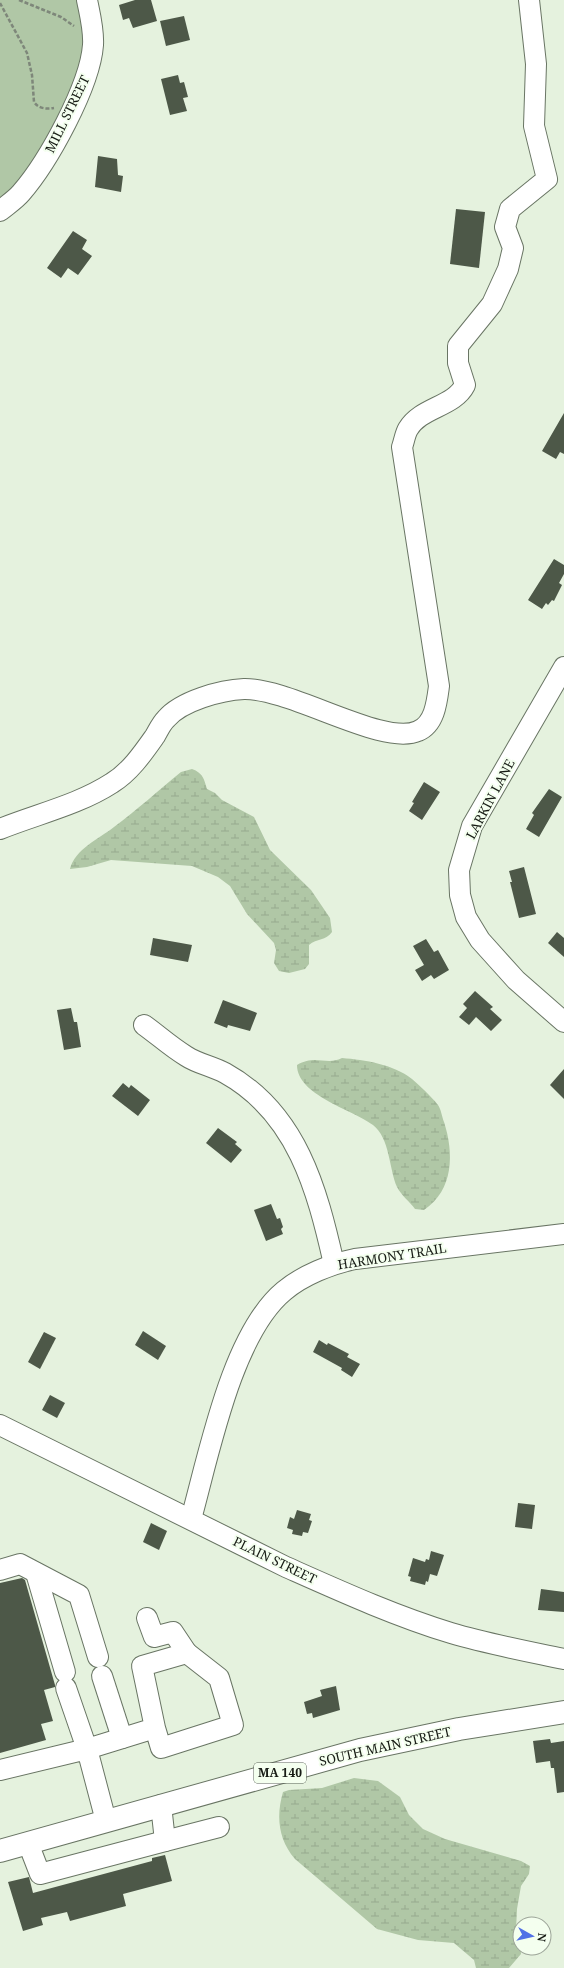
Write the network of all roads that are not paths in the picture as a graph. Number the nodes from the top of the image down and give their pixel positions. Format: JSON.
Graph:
{"nodes":[{"id":1,"x":86,"y":0,"type":"edge"},
{"id":2,"x":529,"y":0,"type":"edge"},
{"id":3,"x":0,"y":211,"type":"edge"},
{"id":4,"x":564,"y":667,"type":"edge"},
{"id":5,"x":0,"y":829,"type":"edge"},
{"id":6,"x":564,"y":1022,"type":"edge"},
{"id":7,"x":144,"y":1025,"type":"dead end"},
{"id":8,"x":564,"y":1234,"type":"edge"},
{"id":9,"x":334,"y":1264,"type":"junction"},
{"id":10,"x":0,"y":1425,"type":"edge"},
{"id":11,"x":191,"y":1519,"type":"junction"},
{"id":12,"x":0,"y":1570,"type":"edge"},
{"id":13,"x":36,"y":1572,"type":"junction"},
{"id":14,"x":147,"y":1618,"type":"dead end"},
{"id":15,"x":188,"y":1653,"type":"junction"},
{"id":16,"x":564,"y":1659,"type":"edge"},
{"id":17,"x":564,"y":1712,"type":"edge"},
{"id":18,"x":155,"y":1728,"type":"junction"},
{"id":19,"x":122,"y":1738,"type":"junction"},
{"id":20,"x":87,"y":1748,"type":"junction"},
{"id":21,"x":0,"y":1770,"type":"edge"},
{"id":22,"x":161,"y":1806,"type":"junction"},
{"id":23,"x":106,"y":1821,"type":"junction"},
{"id":24,"x":218,"y":1827,"type":"dead end"},
{"id":25,"x":165,"y":1841,"type":"junction"},
{"id":26,"x":28,"y":1844,"type":"junction"},
{"id":27,"x":0,"y":1852,"type":"edge"}],
"edges":[{"from":1,"to":3,"type":"street","name":"MILL STREET"},
{"from":2,"to":5,"type":"street"},
{"from":4,"to":6,"type":"street","name":"LARKIN LANE"},
{"from":7,"to":9,"type":"street"},
{"from":8,"to":9,"type":"street","name":"HARMONY TRAIL"},
{"from":9,"to":11,"type":"street","name":"HARMONY TRAIL"},
{"from":10,"to":11,"type":"street","name":"PLAIN STREET"},
{"from":11,"to":16,"type":"street","name":"PLAIN STREET"},
{"from":12,"to":13,"type":"street"},
{"from":13,"to":19,"type":"street"},
{"from":13,"to":20,"type":"street"},
{"from":14,"to":15,"type":"street"},
{"from":15,"to":18,"type":"street"},
{"from":15,"to":18,"type":"street"},
{"from":17,"to":22,"type":"main road","name":"SOUTH MAIN STREET","number":"MA 140"},
{"from":18,"to":19,"type":"street"},
{"from":19,"to":20,"type":"street"},
{"from":20,"to":21,"type":"street"},
{"from":20,"to":23,"type":"street"},
{"from":22,"to":23,"type":"main road","name":"SOUTH MAIN STREET","number":"MA 140"},
{"from":22,"to":25,"type":"street"},
{"from":23,"to":26,"type":"main road","name":"SOUTH MAIN STREET","number":"MA 140"},
{"from":24,"to":25,"type":"street"},
{"from":25,"to":26,"type":"street"},
{"from":26,"to":27,"type":"main road","name":"SOUTH MAIN STREET","number":"MA 140"}]}
